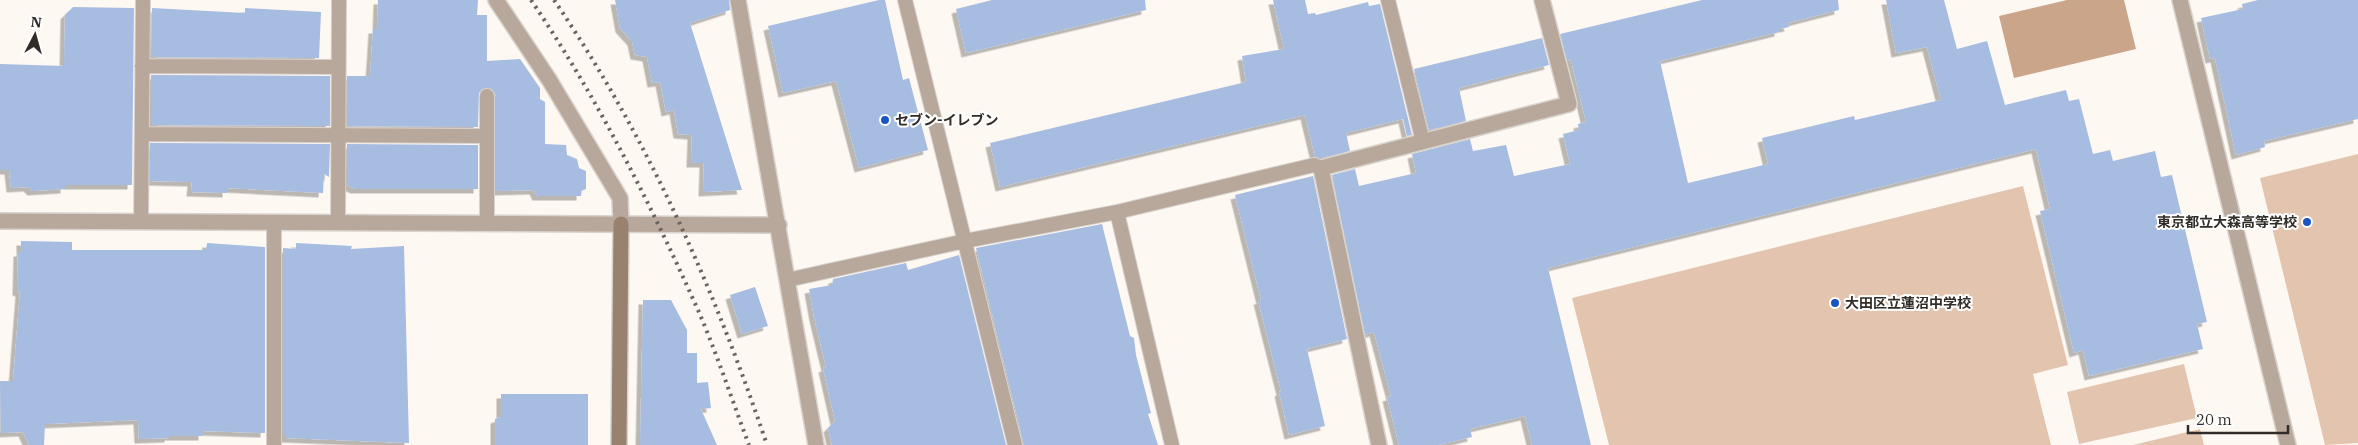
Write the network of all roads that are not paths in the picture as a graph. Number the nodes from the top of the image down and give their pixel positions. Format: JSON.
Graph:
{"nodes":[{"id":1,"x":143,"y":0,"type":"edge"},
{"id":2,"x":339,"y":0,"type":"edge"},
{"id":3,"x":496,"y":0,"type":"edge"},
{"id":4,"x":738,"y":0,"type":"edge"},
{"id":5,"x":905,"y":0,"type":"edge"},
{"id":6,"x":1388,"y":0,"type":"edge"},
{"id":7,"x":1542,"y":0,"type":"edge"},
{"id":8,"x":2180,"y":0,"type":"edge"},
{"id":9,"x":142,"y":66,"type":"junction"},
{"id":10,"x":337,"y":67,"type":"junction"},
{"id":11,"x":487,"y":96,"type":"dead end"},
{"id":12,"x":142,"y":134,"type":"junction"},
{"id":13,"x":337,"y":135,"type":"junction"},
{"id":14,"x":487,"y":136,"type":"junction"},
{"id":15,"x":1423,"y":142,"type":"junction"},
{"id":16,"x":1322,"y":168,"type":"junction"},
{"id":17,"x":1117,"y":212,"type":"junction"},
{"id":18,"x":0,"y":221,"type":"edge"},
{"id":19,"x":141,"y":222,"type":"junction"},
{"id":20,"x":274,"y":222,"type":"junction"},
{"id":21,"x":338,"y":223,"type":"junction"},
{"id":22,"x":487,"y":223,"type":"junction"},
{"id":23,"x":621,"y":224,"type":"junction"},
{"id":24,"x":779,"y":225,"type":"junction"},
{"id":25,"x":965,"y":241,"type":"junction"},
{"id":26,"x":787,"y":280,"type":"junction"},
{"id":27,"x":274,"y":445,"type":"edge"},
{"id":28,"x":618,"y":445,"type":"edge"},
{"id":29,"x":816,"y":445,"type":"edge"},
{"id":30,"x":1015,"y":445,"type":"edge"},
{"id":31,"x":1172,"y":445,"type":"edge"},
{"id":32,"x":1377,"y":445,"type":"edge"},
{"id":33,"x":2288,"y":445,"type":"edge"}],
"edges":[{"from":1,"to":9,"type":"lane"},
{"from":2,"to":10,"type":"lane"},
{"from":3,"to":23,"type":"street"},
{"from":4,"to":24,"type":"street"},
{"from":5,"to":25,"type":"lane"},
{"from":6,"to":15,"type":"lane"},
{"from":7,"to":15,"type":"street"},
{"from":8,"to":33,"type":"street"},
{"from":9,"to":10,"type":"lane"},
{"from":9,"to":12,"type":"lane"},
{"from":10,"to":13,"type":"lane"},
{"from":11,"to":14,"type":"lane"},
{"from":12,"to":13,"type":"lane"},
{"from":12,"to":19,"type":"lane"},
{"from":13,"to":14,"type":"lane"},
{"from":13,"to":21,"type":"lane"},
{"from":14,"to":22,"type":"lane"},
{"from":15,"to":16,"type":"street"},
{"from":16,"to":17,"type":"lane"},
{"from":16,"to":32,"type":"street"},
{"from":17,"to":25,"type":"lane"},
{"from":17,"to":31,"type":"lane"},
{"from":18,"to":19,"type":"street"},
{"from":19,"to":20,"type":"street"},
{"from":20,"to":21,"type":"street"},
{"from":20,"to":27,"type":"lane"},
{"from":21,"to":22,"type":"street"},
{"from":22,"to":23,"type":"street"},
{"from":23,"to":24,"type":"street"},
{"from":23,"to":28,"type":"street"},
{"from":24,"to":26,"type":"street"},
{"from":25,"to":26,"type":"lane"},
{"from":25,"to":30,"type":"lane"},
{"from":26,"to":29,"type":"street"}]}
